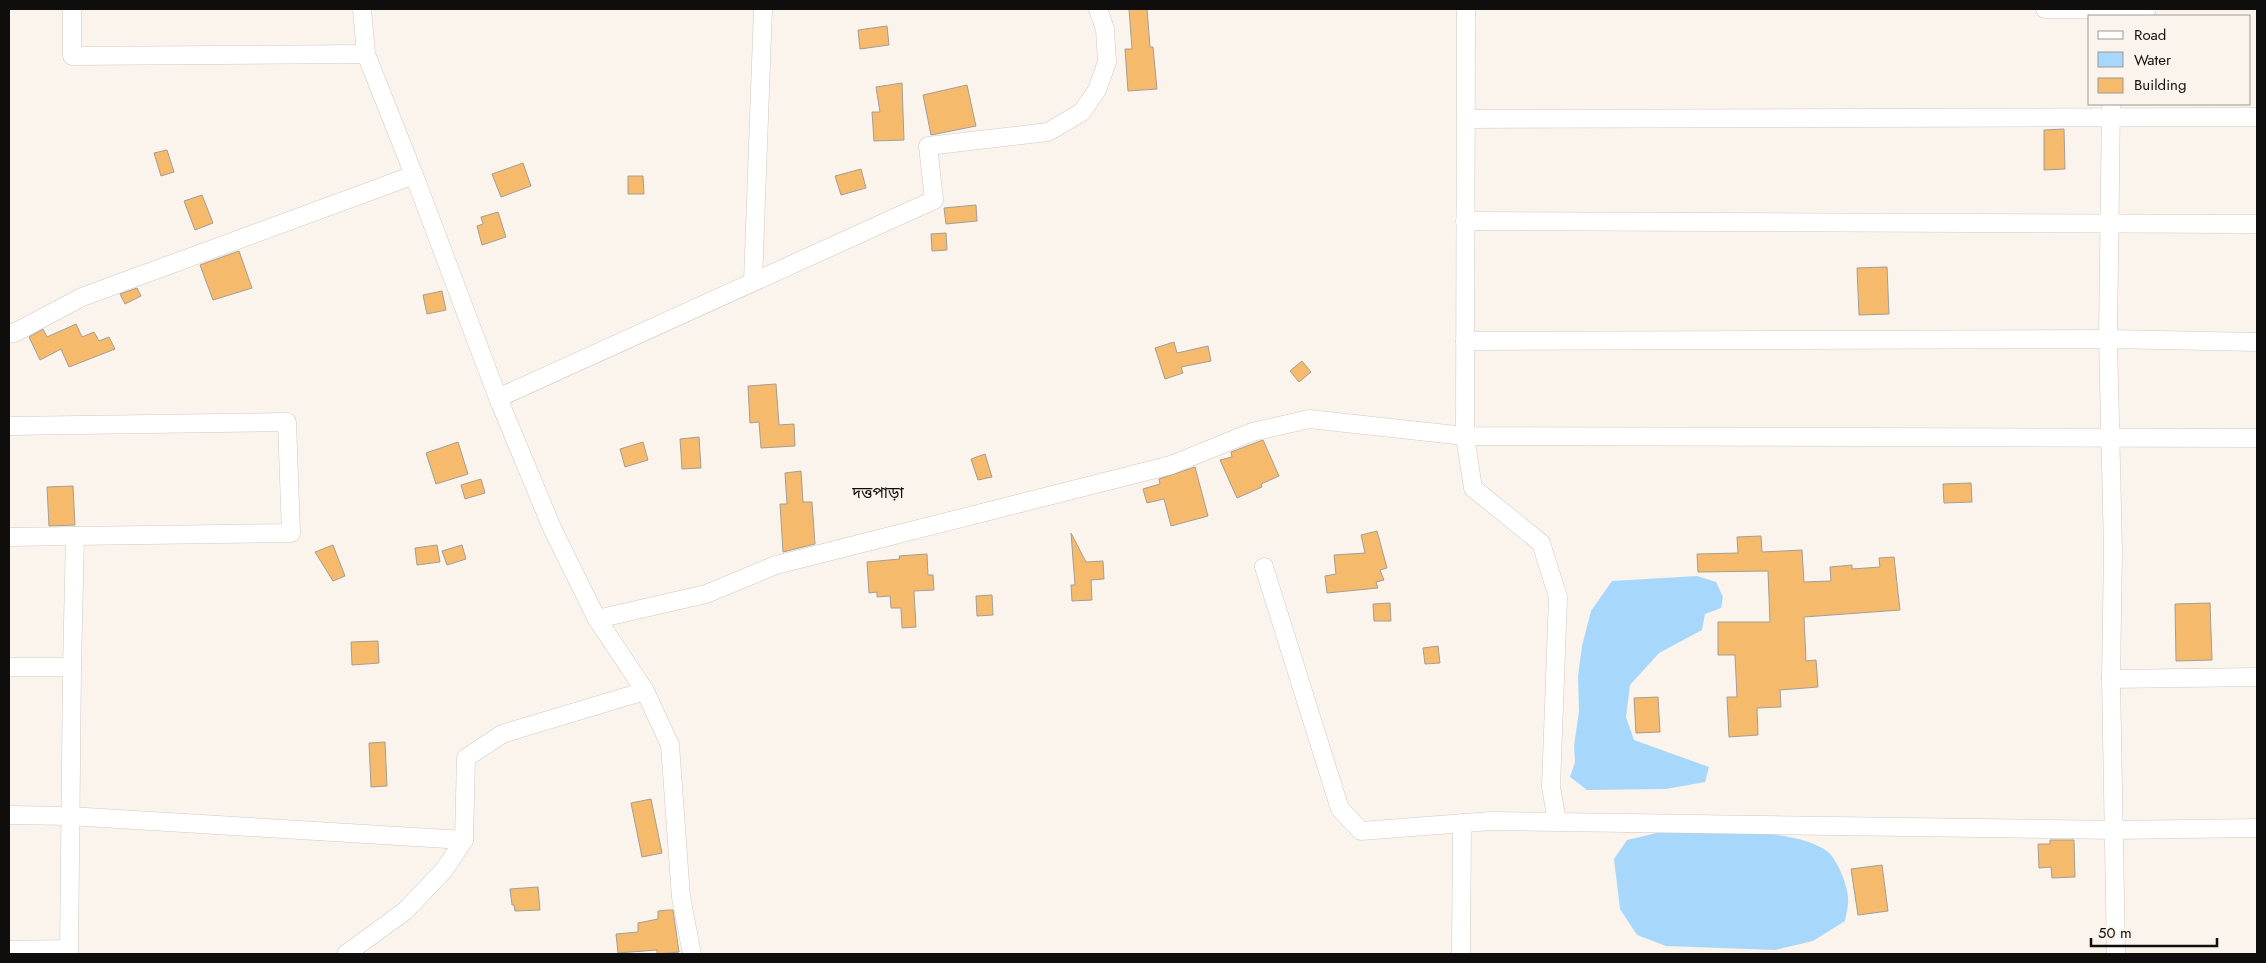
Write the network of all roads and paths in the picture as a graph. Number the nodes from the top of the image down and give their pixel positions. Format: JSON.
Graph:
{"nodes":[{"id":1,"x":72,"y":9,"type":"edge"},
{"id":2,"x":362,"y":9,"type":"edge"},
{"id":3,"x":763,"y":9,"type":"edge"},
{"id":4,"x":1098,"y":9,"type":"edge"},
{"id":5,"x":1466,"y":9,"type":"edge"},
{"id":6,"x":2045,"y":9,"type":"edge"},
{"id":7,"x":2111,"y":9,"type":"edge"},
{"id":8,"x":2147,"y":9,"type":"edge"},
{"id":9,"x":366,"y":54,"type":"junction"},
{"id":10,"x":2111,"y":110,"type":"edge"},
{"id":11,"x":2257,"y":117,"type":"edge"},
{"id":12,"x":1466,"y":119,"type":"junction"},
{"id":13,"x":414,"y":175,"type":"junction"},
{"id":14,"x":1466,"y":222,"type":"junction"},
{"id":15,"x":2110,"y":224,"type":"junction"},
{"id":16,"x":2257,"y":224,"type":"edge"},
{"id":17,"x":753,"y":282,"type":"junction"},
{"id":18,"x":9,"y":333,"type":"edge"},
{"id":19,"x":2108,"y":339,"type":"junction"},
{"id":20,"x":1465,"y":341,"type":"junction"},
{"id":21,"x":2257,"y":342,"type":"edge"},
{"id":22,"x":498,"y":398,"type":"junction"},
{"id":23,"x":9,"y":426,"type":"edge"},
{"id":24,"x":1465,"y":436,"type":"junction"},
{"id":25,"x":2110,"y":438,"type":"junction"},
{"id":26,"x":2257,"y":438,"type":"edge"},
{"id":27,"x":75,"y":536,"type":"junction"},
{"id":28,"x":9,"y":537,"type":"edge"},
{"id":29,"x":1264,"y":567,"type":"dead end"},
{"id":30,"x":597,"y":618,"type":"junction"},
{"id":31,"x":9,"y":667,"type":"edge"},
{"id":32,"x":72,"y":667,"type":"junction"},
{"id":33,"x":2257,"y":677,"type":"edge"},
{"id":34,"x":2112,"y":679,"type":"junction"},
{"id":35,"x":645,"y":691,"type":"junction"},
{"id":36,"x":9,"y":815,"type":"edge"},
{"id":37,"x":69,"y":816,"type":"junction"},
{"id":38,"x":1557,"y":821,"type":"junction"},
{"id":39,"x":1462,"y":823,"type":"junction"},
{"id":40,"x":2257,"y":828,"type":"edge"},
{"id":41,"x":2114,"y":830,"type":"junction"},
{"id":42,"x":464,"y":840,"type":"junction"},
{"id":43,"x":9,"y":950,"type":"edge"},
{"id":44,"x":69,"y":952,"type":"edge"},
{"id":45,"x":346,"y":954,"type":"edge"},
{"id":46,"x":692,"y":954,"type":"edge"},
{"id":47,"x":1461,"y":954,"type":"edge"},
{"id":48,"x":2116,"y":954,"type":"edge"}],
"edges":[{"from":1,"to":9,"type":"street"},
{"from":2,"to":9,"type":"street"},
{"from":3,"to":17,"type":"street"},
{"from":4,"to":17,"type":"street"},
{"from":5,"to":12,"type":"street"},
{"from":6,"to":7,"type":"street"},
{"from":7,"to":8,"type":"street"},
{"from":9,"to":13,"type":"street"},
{"from":10,"to":11,"type":"street"},
{"from":10,"to":12,"type":"street"},
{"from":10,"to":15,"type":"street"},
{"from":12,"to":14,"type":"street"},
{"from":13,"to":18,"type":"street"},
{"from":13,"to":22,"type":"street"},
{"from":14,"to":15,"type":"street"},
{"from":14,"to":20,"type":"street"},
{"from":15,"to":16,"type":"street"},
{"from":15,"to":19,"type":"street"},
{"from":17,"to":22,"type":"street"},
{"from":19,"to":20,"type":"street"},
{"from":19,"to":21,"type":"street"},
{"from":19,"to":25,"type":"street"},
{"from":20,"to":24,"type":"street"},
{"from":22,"to":30,"type":"street"},
{"from":23,"to":27,"type":"street"},
{"from":24,"to":25,"type":"street"},
{"from":24,"to":30,"type":"street"},
{"from":24,"to":38,"type":"street"},
{"from":25,"to":26,"type":"street"},
{"from":25,"to":34,"type":"street"},
{"from":27,"to":28,"type":"street"},
{"from":27,"to":32,"type":"street"},
{"from":29,"to":39,"type":"street"},
{"from":30,"to":35,"type":"street"},
{"from":31,"to":32,"type":"street"},
{"from":32,"to":37,"type":"street"},
{"from":33,"to":34,"type":"street"},
{"from":34,"to":41,"type":"street"},
{"from":35,"to":42,"type":"street"},
{"from":35,"to":46,"type":"street"},
{"from":36,"to":37,"type":"street"},
{"from":37,"to":42,"type":"street"},
{"from":37,"to":44,"type":"street"},
{"from":38,"to":39,"type":"street"},
{"from":38,"to":41,"type":"street"},
{"from":39,"to":47,"type":"street"},
{"from":40,"to":41,"type":"street"},
{"from":41,"to":48,"type":"street"},
{"from":42,"to":45,"type":"street"},
{"from":43,"to":44,"type":"street"}]}
